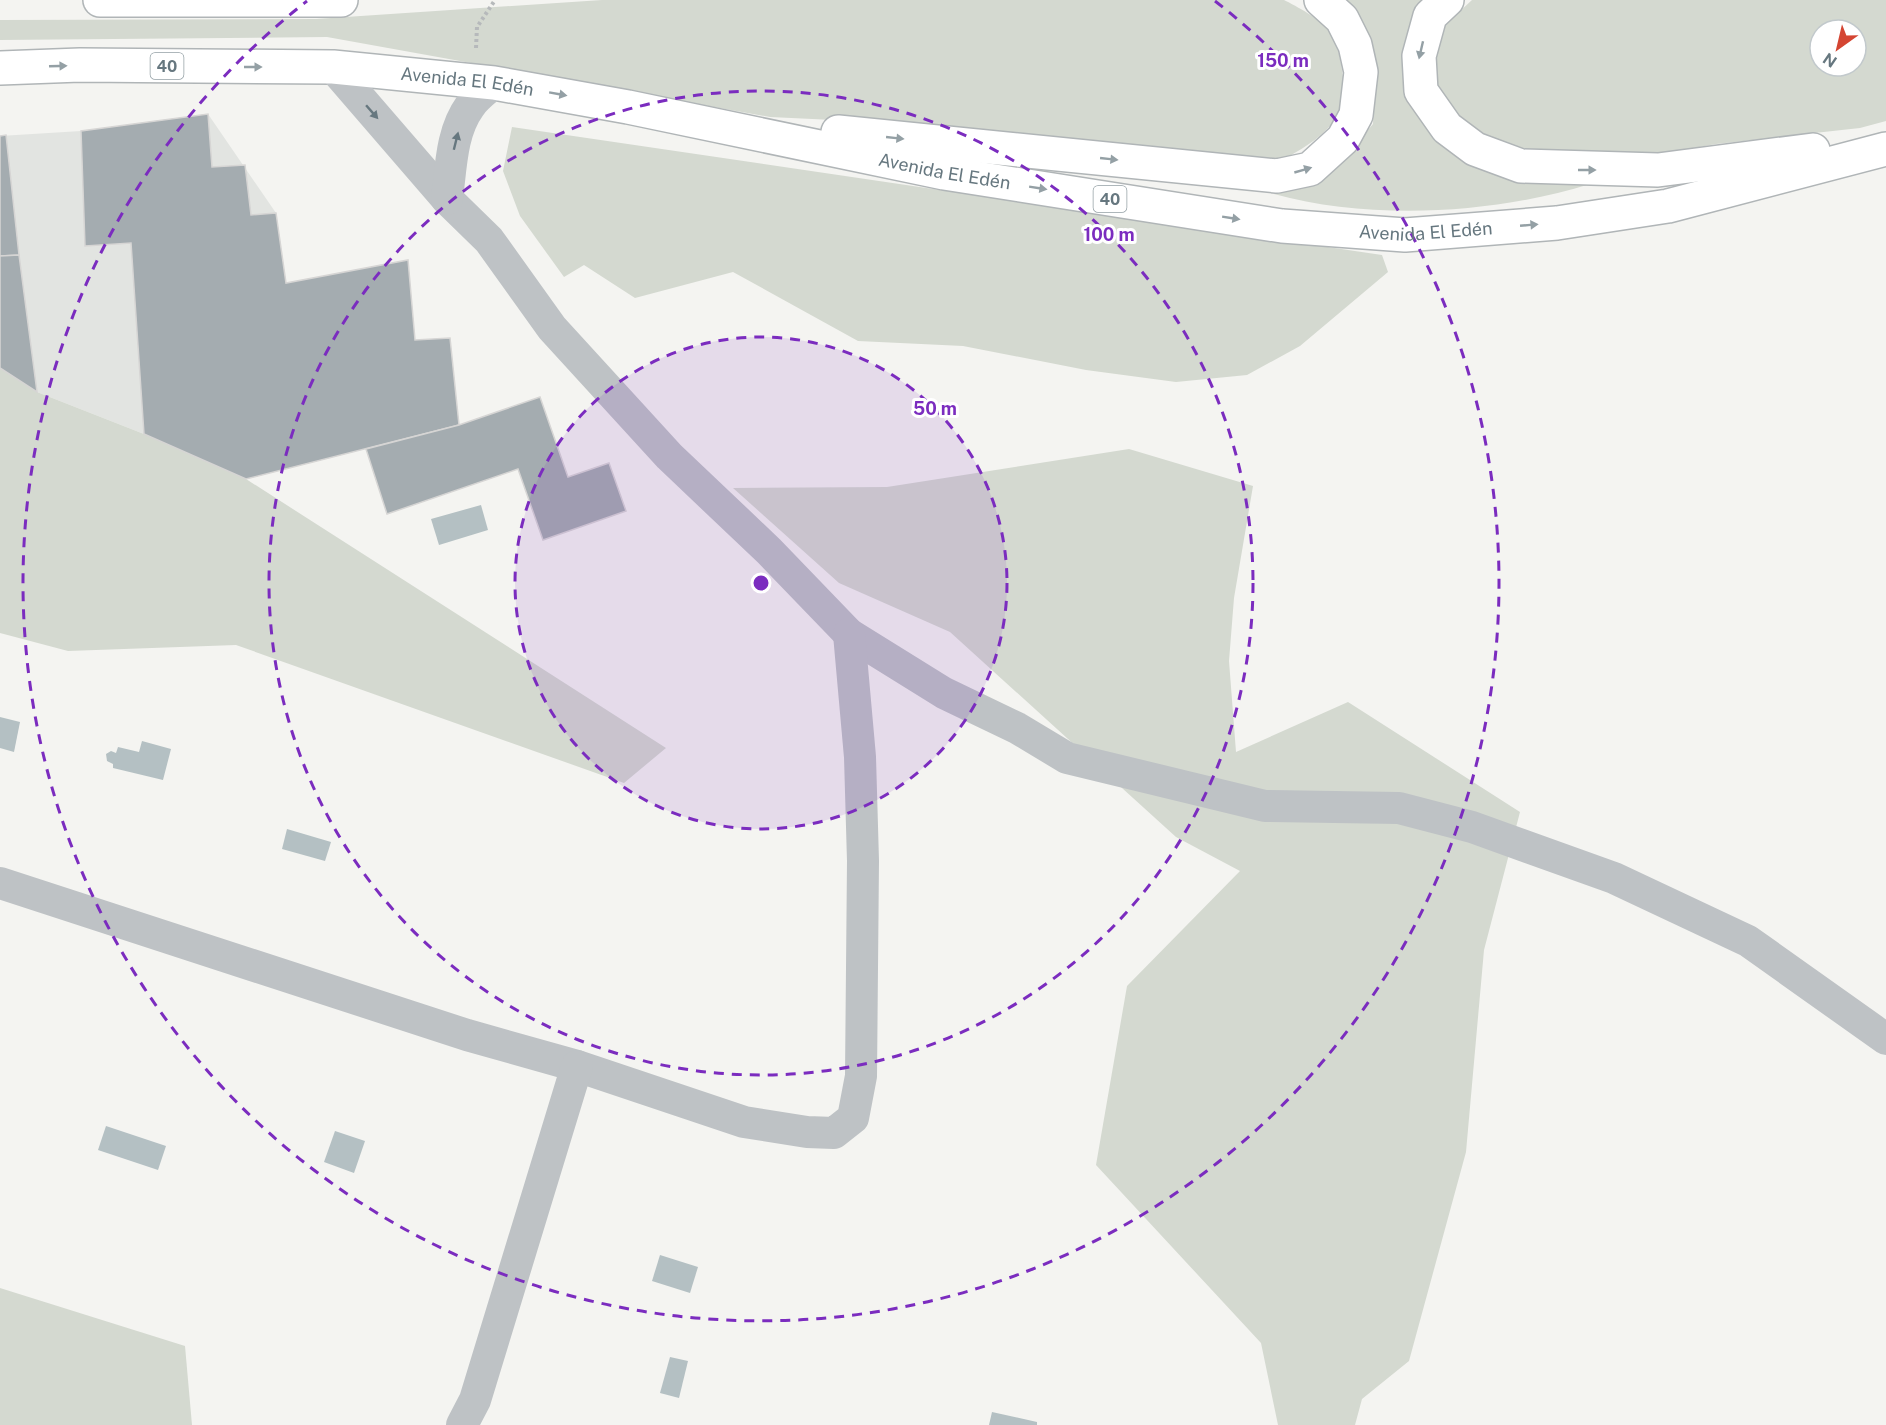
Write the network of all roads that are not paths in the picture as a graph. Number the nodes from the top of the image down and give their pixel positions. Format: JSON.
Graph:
{"nodes":[{"id":1,"x":100,"y":0,"type":"edge"},
{"id":2,"x":341,"y":0,"type":"edge"},
{"id":3,"x":1321,"y":0,"type":"edge"},
{"id":4,"x":1447,"y":0,"type":"edge"},
{"id":5,"x":333,"y":67,"type":"junction"},
{"id":6,"x":0,"y":68,"type":"edge"},
{"id":7,"x":494,"y":83,"type":"junction"},
{"id":8,"x":628,"y":107,"type":"junction"},
{"id":9,"x":1886,"y":141,"type":"edge"},
{"id":10,"x":1886,"y":149,"type":"edge"},
{"id":11,"x":447,"y":199,"type":"junction"},
{"id":12,"x":849,"y":634,"type":"junction"},
{"id":13,"x":0,"y":883,"type":"edge"},
{"id":14,"x":1886,"y":1039,"type":"edge"},
{"id":15,"x":577,"y":1066,"type":"junction"},
{"id":16,"x":462,"y":1425,"type":"edge"}],
"edges":[{"from":1,"to":2,"type":"main road"},
{"from":8,"to":3,"type":"main road","one_way":true},
{"from":4,"to":9,"type":"main road","one_way":true},
{"from":6,"to":5,"type":"main road","name":"Avenida El Edén","number":"40","one_way":true},
{"from":5,"to":7,"type":"main road","name":"Avenida El Edén","number":"40"},
{"from":5,"to":11,"type":"street","one_way":true},
{"from":7,"to":8,"type":"main road","name":"Avenida El Edén","number":"40","one_way":true},
{"from":11,"to":7,"type":"street","one_way":true},
{"from":8,"to":10,"type":"main road","name":"Avenida El Edén","number":"40","one_way":true},
{"from":11,"to":12,"type":"street"},
{"from":12,"to":14,"type":"street"},
{"from":12,"to":15,"type":"street"},
{"from":13,"to":15,"type":"street"},
{"from":15,"to":16,"type":"street"}]}
